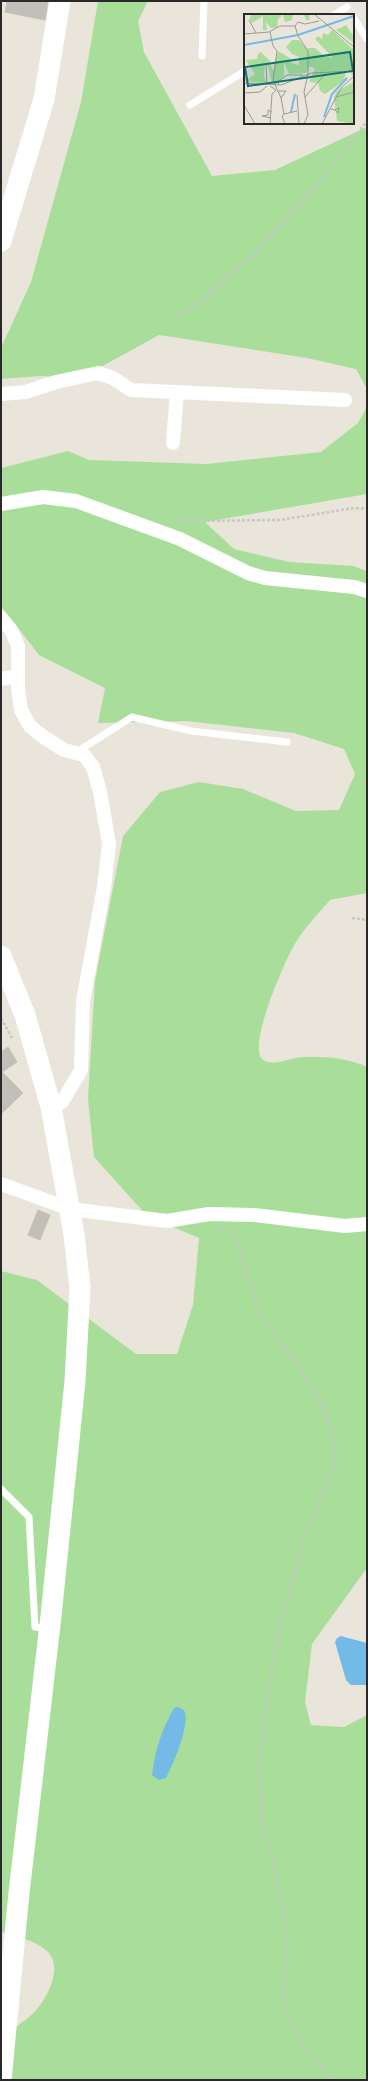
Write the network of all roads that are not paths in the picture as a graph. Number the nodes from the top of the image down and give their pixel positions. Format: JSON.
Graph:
{"nodes":[{"id":1,"x":60,"y":1,"type":"edge"},
{"id":2,"x":204,"y":1,"type":"edge"},
{"id":3,"x":347,"y":4,"type":"edge"},
{"id":4,"x":335,"y":14,"type":"edge"},
{"id":5,"x":351,"y":14,"type":"edge"},
{"id":6,"x":354,"y":19,"type":"edge"},
{"id":7,"x":367,"y":39,"type":"edge"},
{"id":8,"x":202,"y":56,"type":"dead end"},
{"id":9,"x":244,"y":71,"type":"edge"},
{"id":10,"x":190,"y":105,"type":"dead end"},
{"id":11,"x":1,"y":241,"type":"edge"},
{"id":12,"x":177,"y":392,"type":"junction"},
{"id":13,"x":4,"y":396,"type":"edge"},
{"id":14,"x":345,"y":400,"type":"dead end"},
{"id":15,"x":173,"y":443,"type":"dead end"},
{"id":16,"x":1,"y":504,"type":"edge"},
{"id":17,"x":367,"y":591,"type":"edge"},
{"id":18,"x":1,"y":618,"type":"edge"},
{"id":19,"x":18,"y":676,"type":"junction"},
{"id":20,"x":1,"y":679,"type":"edge"},
{"id":21,"x":287,"y":742,"type":"dead end"},
{"id":22,"x":74,"y":753,"type":"junction"},
{"id":23,"x":1,"y":956,"type":"edge"},
{"id":24,"x":51,"y":1107,"type":"junction"},
{"id":25,"x":1,"y":1184,"type":"edge"},
{"id":26,"x":70,"y":1209,"type":"junction"},
{"id":27,"x":367,"y":1224,"type":"edge"},
{"id":28,"x":1,"y":1489,"type":"edge"},
{"id":29,"x":49,"y":1629,"type":"junction"},
{"id":30,"x":4,"y":2020,"type":"edge"},
{"id":31,"x":1,"y":2080,"type":"edge"}],
"edges":[{"from":1,"to":11,"type":"street"},
{"from":2,"to":8,"type":"lane"},
{"from":3,"to":4,"type":"lane"},
{"from":3,"to":5,"type":"lane"},
{"from":6,"to":7,"type":"lane"},
{"from":9,"to":10,"type":"lane"},
{"from":12,"to":13,"type":"street"},
{"from":12,"to":14,"type":"street"},
{"from":12,"to":15,"type":"street"},
{"from":16,"to":17,"type":"street"},
{"from":18,"to":19,"type":"street"},
{"from":19,"to":20,"type":"street"},
{"from":19,"to":22,"type":"street"},
{"from":21,"to":22,"type":"lane"},
{"from":22,"to":24,"type":"street"},
{"from":23,"to":24,"type":"street"},
{"from":24,"to":26,"type":"street"},
{"from":25,"to":26,"type":"street"},
{"from":26,"to":27,"type":"street"},
{"from":26,"to":29,"type":"street"},
{"from":28,"to":29,"type":"lane"},
{"from":29,"to":30,"type":"street"},
{"from":30,"to":31,"type":"street"}]}
